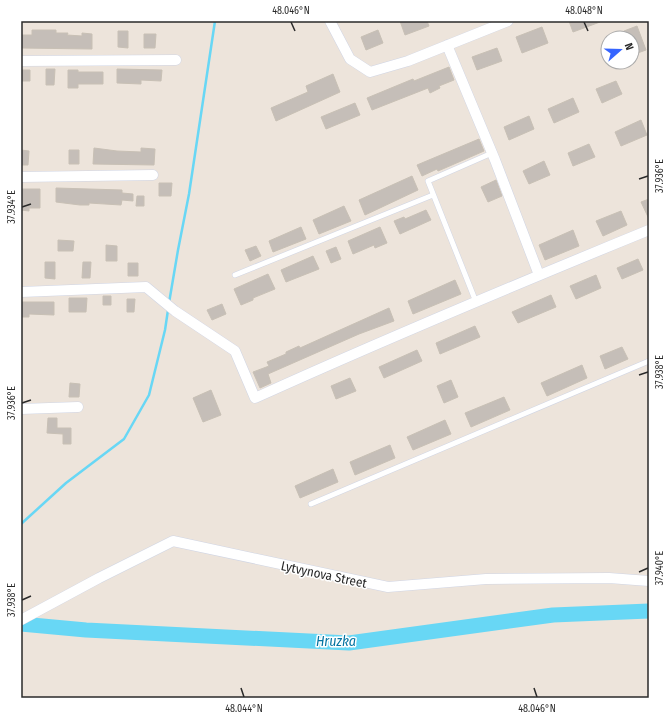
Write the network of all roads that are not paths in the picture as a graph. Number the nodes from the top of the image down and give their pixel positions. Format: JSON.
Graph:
{"nodes":[{"id":1,"x":330,"y":21,"type":"edge"},
{"id":2,"x":508,"y":21,"type":"edge"},
{"id":3,"x":447,"y":44,"type":"junction"},
{"id":4,"x":176,"y":60,"type":"dead end"},
{"id":5,"x":21,"y":61,"type":"edge"},
{"id":6,"x":492,"y":153,"type":"junction"},
{"id":7,"x":153,"y":175,"type":"dead end"},
{"id":8,"x":21,"y":177,"type":"edge"},
{"id":9,"x":433,"y":195,"type":"junction"},
{"id":10,"x":649,"y":230,"type":"edge"},
{"id":11,"x":235,"y":275,"type":"dead end"},
{"id":12,"x":539,"y":275,"type":"junction"},
{"id":13,"x":21,"y":292,"type":"edge"},
{"id":14,"x":476,"y":302,"type":"junction"},
{"id":15,"x":649,"y":360,"type":"edge"},
{"id":16,"x":78,"y":407,"type":"dead end"},
{"id":17,"x":21,"y":409,"type":"edge"},
{"id":18,"x":311,"y":504,"type":"dead end"},
{"id":19,"x":649,"y":581,"type":"edge"},
{"id":20,"x":21,"y":620,"type":"edge"}],
"edges":[{"from":1,"to":3,"type":"street"},
{"from":2,"to":3,"type":"street"},
{"from":3,"to":6,"type":"street"},
{"from":4,"to":5,"type":"street"},
{"from":6,"to":9,"type":"lane"},
{"from":6,"to":12,"type":"street"},
{"from":7,"to":8,"type":"street"},
{"from":9,"to":11,"type":"lane"},
{"from":9,"to":14,"type":"lane"},
{"from":10,"to":12,"type":"street"},
{"from":12,"to":14,"type":"street"},
{"from":13,"to":14,"type":"street"},
{"from":15,"to":18,"type":"lane"},
{"from":16,"to":17,"type":"street"},
{"from":19,"to":20,"type":"street","name":"Lytvynova Street"}]}
